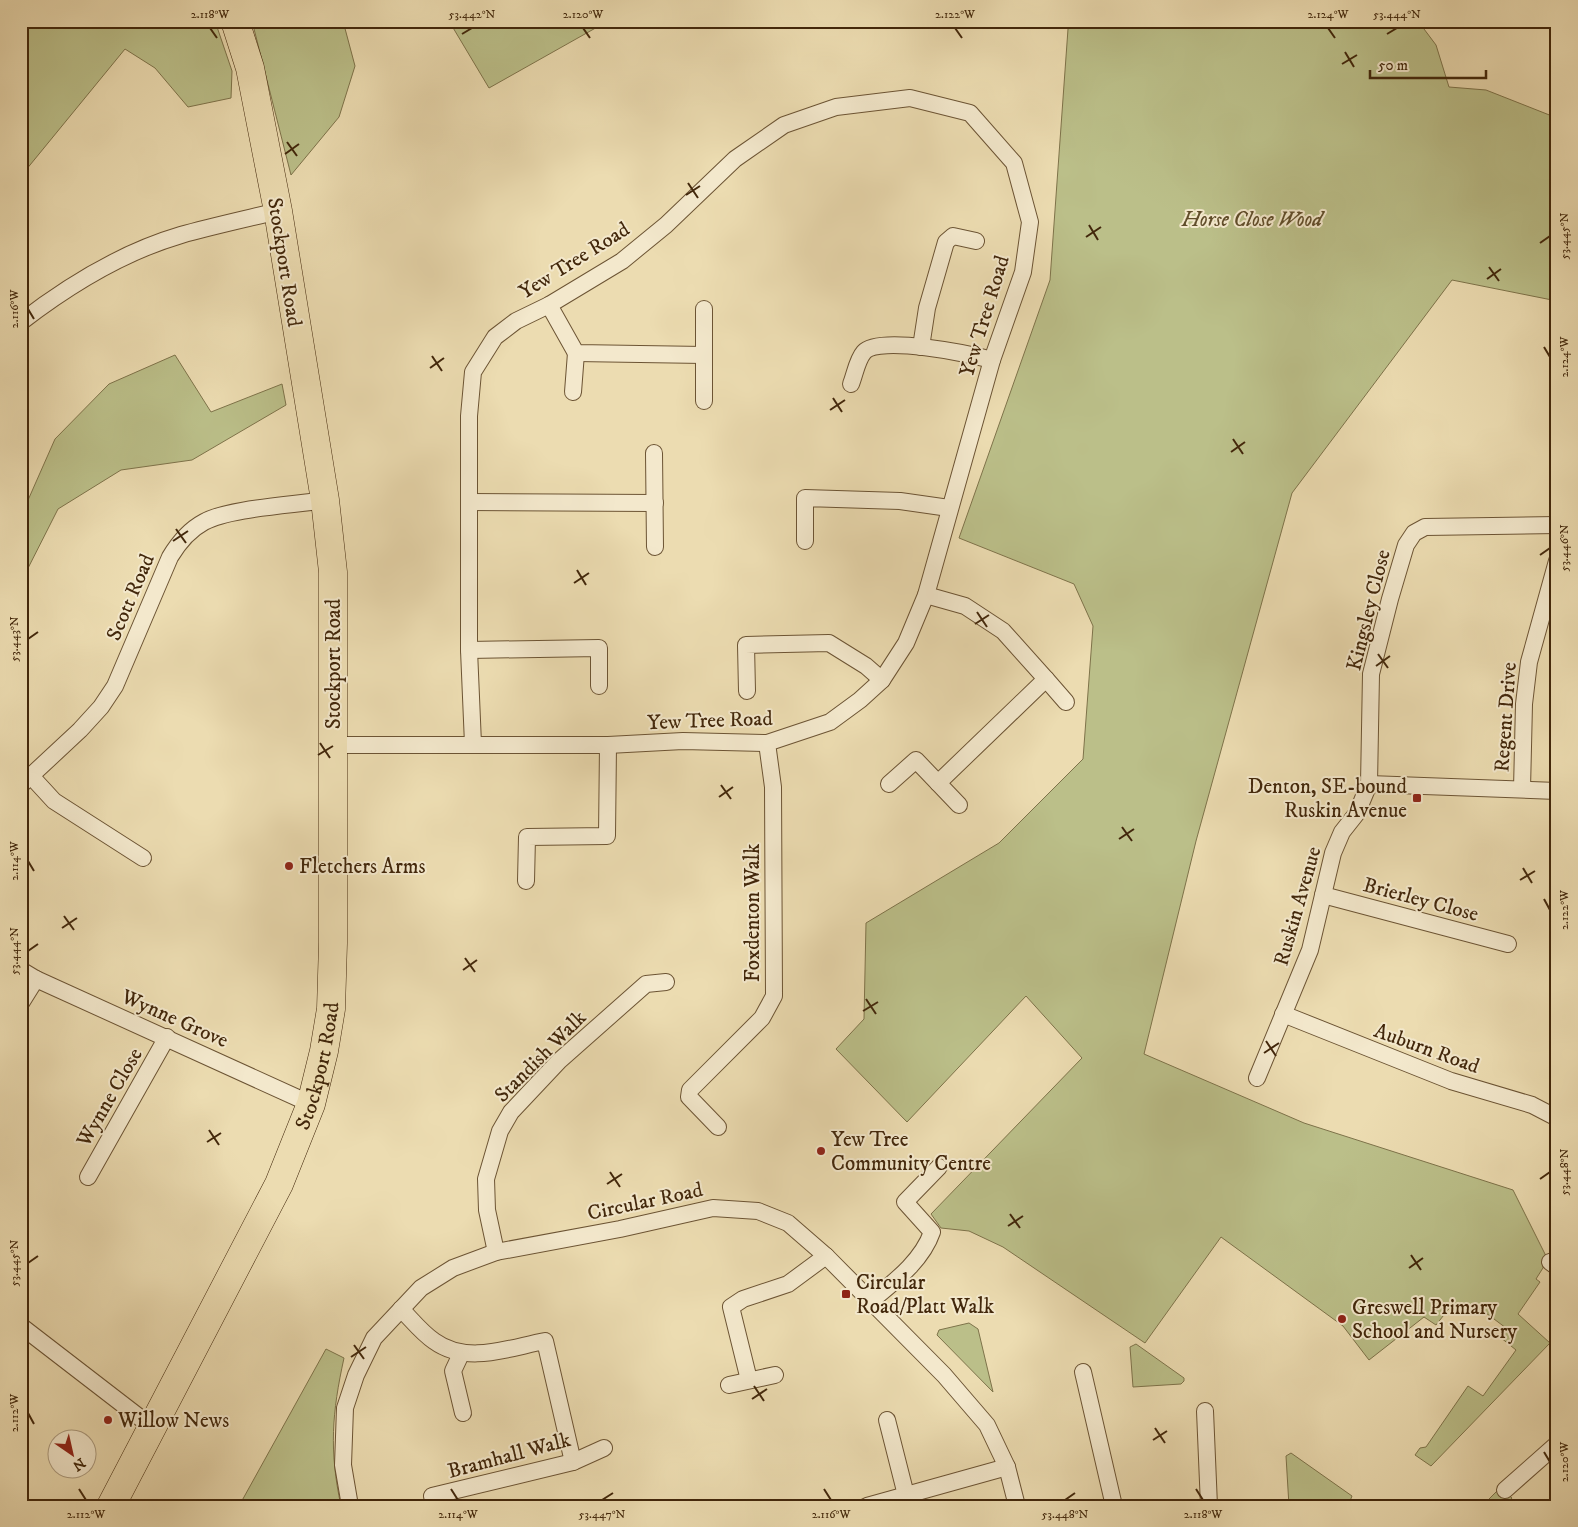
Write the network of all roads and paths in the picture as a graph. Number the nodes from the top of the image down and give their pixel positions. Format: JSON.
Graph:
{"nodes":[{"id":1,"x":235,"y":21,"type":"edge"},
{"id":2,"x":278,"y":211,"type":"junction"},
{"id":3,"x":976,"y":240,"type":"dead end"},
{"id":4,"x":549,"y":304,"type":"junction"},
{"id":5,"x":704,"y":309,"type":"dead end"},
{"id":6,"x":21,"y":322,"type":"edge"},
{"id":7,"x":921,"y":348,"type":"junction"},
{"id":8,"x":576,"y":354,"type":"junction"},
{"id":9,"x":704,"y":355,"type":"junction"},
{"id":10,"x":992,"y":360,"type":"junction"},
{"id":11,"x":851,"y":384,"type":"dead end"},
{"id":12,"x":573,"y":392,"type":"dead end"},
{"id":13,"x":704,"y":401,"type":"dead end"},
{"id":14,"x":654,"y":453,"type":"dead end"},
{"id":15,"x":325,"y":500,"type":"junction"},
{"id":16,"x":469,"y":502,"type":"junction"},
{"id":17,"x":655,"y":503,"type":"junction"},
{"id":18,"x":949,"y":508,"type":"junction"},
{"id":19,"x":1557,"y":525,"type":"edge"},
{"id":20,"x":805,"y":541,"type":"dead end"},
{"id":21,"x":655,"y":547,"type":"dead end"},
{"id":22,"x":1557,"y":561,"type":"edge"},
{"id":23,"x":926,"y":595,"type":"junction"},
{"id":24,"x":469,"y":650,"type":"junction"},
{"id":25,"x":1046,"y":679,"type":"junction"},
{"id":26,"x":882,"y":680,"type":"junction"},
{"id":27,"x":599,"y":686,"type":"dead end"},
{"id":28,"x":747,"y":691,"type":"dead end"},
{"id":29,"x":1066,"y":702,"type":"dead end"},
{"id":30,"x":767,"y":743,"type":"junction"},
{"id":31,"x":474,"y":744,"type":"junction"},
{"id":32,"x":333,"y":745,"type":"junction"},
{"id":33,"x":608,"y":745,"type":"junction"},
{"id":34,"x":26,"y":781,"type":"edge"},
{"id":35,"x":938,"y":783,"type":"junction"},
{"id":36,"x":889,"y":784,"type":"dead end"},
{"id":37,"x":1369,"y":784,"type":"junction"},
{"id":38,"x":1522,"y":789,"type":"junction"},
{"id":39,"x":1557,"y":791,"type":"edge"},
{"id":40,"x":959,"y":805,"type":"dead end"},
{"id":41,"x":143,"y":858,"type":"dead end"},
{"id":42,"x":526,"y":881,"type":"dead end"},
{"id":43,"x":1323,"y":895,"type":"junction"},
{"id":44,"x":1508,"y":944,"type":"dead end"},
{"id":45,"x":21,"y":970,"type":"edge"},
{"id":46,"x":36,"y":980,"type":"junction"},
{"id":47,"x":666,"y":982,"type":"dead end"},
{"id":48,"x":21,"y":1003,"type":"edge"},
{"id":49,"x":1282,"y":1014,"type":"junction"},
{"id":50,"x":167,"y":1037,"type":"junction"},
{"id":51,"x":1257,"y":1078,"type":"dead end"},
{"id":52,"x":311,"y":1104,"type":"junction"},
{"id":53,"x":1557,"y":1118,"type":"edge"},
{"id":54,"x":718,"y":1127,"type":"dead end"},
{"id":55,"x":939,"y":1167,"type":"dead end"},
{"id":56,"x":88,"y":1177,"type":"dead end"},
{"id":57,"x":496,"y":1252,"type":"junction"},
{"id":58,"x":826,"y":1256,"type":"junction"},
{"id":59,"x":871,"y":1301,"type":"junction"},
{"id":60,"x":401,"y":1309,"type":"junction"},
{"id":61,"x":21,"y":1326,"type":"edge"},
{"id":62,"x":461,"y":1354,"type":"junction"},
{"id":63,"x":1083,"y":1372,"type":"dead end"},
{"id":64,"x":775,"y":1375,"type":"dead end"},
{"id":65,"x":749,"y":1380,"type":"junction"},
{"id":66,"x":729,"y":1385,"type":"dead end"},
{"id":67,"x":1205,"y":1411,"type":"dead end"},
{"id":68,"x":463,"y":1413,"type":"dead end"},
{"id":69,"x":887,"y":1420,"type":"dead end"},
{"id":70,"x":152,"y":1427,"type":"junction"},
{"id":71,"x":1557,"y":1444,"type":"edge"},
{"id":72,"x":604,"y":1448,"type":"dead end"},
{"id":73,"x":573,"y":1462,"type":"junction"},
{"id":74,"x":1007,"y":1467,"type":"junction"},
{"id":75,"x":1505,"y":1490,"type":"dead end"},
{"id":76,"x":906,"y":1495,"type":"junction"},
{"id":77,"x":111,"y":1506,"type":"edge"},
{"id":78,"x":350,"y":1506,"type":"edge"},
{"id":79,"x":434,"y":1506,"type":"edge"},
{"id":80,"x":868,"y":1506,"type":"edge"},
{"id":81,"x":1017,"y":1506,"type":"edge"},
{"id":82,"x":1114,"y":1506,"type":"edge"},
{"id":83,"x":1209,"y":1506,"type":"edge"}],
"edges":[{"from":1,"to":2,"type":"highway","name":"Stockport Road"},
{"from":2,"to":6,"type":"street"},
{"from":2,"to":15,"type":"highway","name":"Stockport Road"},
{"from":3,"to":7,"type":"street"},
{"from":4,"to":8,"type":"street"},
{"from":4,"to":10,"type":"street","name":"Yew Tree Road"},
{"from":4,"to":16,"type":"street","name":"Yew Tree Road"},
{"from":5,"to":9,"type":"street"},
{"from":7,"to":10,"type":"street"},
{"from":7,"to":11,"type":"street"},
{"from":8,"to":9,"type":"street"},
{"from":8,"to":12,"type":"street"},
{"from":9,"to":13,"type":"street"},
{"from":10,"to":18,"type":"street","name":"Yew Tree Road"},
{"from":14,"to":17,"type":"street"},
{"from":15,"to":32,"type":"highway","name":"Stockport Road"},
{"from":15,"to":34,"type":"street","name":"Scott Road"},
{"from":16,"to":17,"type":"street"},
{"from":16,"to":24,"type":"street","name":"Yew Tree Road"},
{"from":17,"to":21,"type":"street"},
{"from":18,"to":20,"type":"street"},
{"from":18,"to":23,"type":"street","name":"Yew Tree Road"},
{"from":19,"to":37,"type":"street","name":"Kingsley Close"},
{"from":22,"to":38,"type":"street","name":"Regent Drive"},
{"from":23,"to":25,"type":"street"},
{"from":23,"to":26,"type":"street","name":"Yew Tree Road"},
{"from":24,"to":27,"type":"street"},
{"from":24,"to":31,"type":"street","name":"Yew Tree Road"},
{"from":25,"to":29,"type":"street"},
{"from":25,"to":35,"type":"street"},
{"from":26,"to":28,"type":"street"},
{"from":26,"to":30,"type":"street","name":"Yew Tree Road"},
{"from":30,"to":33,"type":"street","name":"Yew Tree Road"},
{"from":30,"to":54,"type":"street","name":"Foxdenton Walk"},
{"from":31,"to":32,"type":"street","name":"Yew Tree Road"},
{"from":31,"to":33,"type":"street","name":"Yew Tree Road"},
{"from":32,"to":52,"type":"highway","name":"Stockport Road"},
{"from":33,"to":42,"type":"street"},
{"from":34,"to":41,"type":"street"},
{"from":35,"to":36,"type":"street"},
{"from":35,"to":40,"type":"street"},
{"from":37,"to":38,"type":"street"},
{"from":37,"to":43,"type":"street","name":"Ruskin Avenue"},
{"from":38,"to":39,"type":"street"},
{"from":43,"to":44,"type":"street","name":"Brierley Close"},
{"from":43,"to":49,"type":"street","name":"Ruskin Avenue"},
{"from":45,"to":46,"type":"street","name":"Wynne Grove"},
{"from":46,"to":48,"type":"street"},
{"from":46,"to":50,"type":"street","name":"Wynne Grove"},
{"from":47,"to":57,"type":"street","name":"Standish Walk"},
{"from":49,"to":51,"type":"street","name":"Ruskin Avenue"},
{"from":49,"to":53,"type":"street","name":"Auburn Road"},
{"from":50,"to":52,"type":"street","name":"Wynne Grove"},
{"from":50,"to":56,"type":"street","name":"Wynne Close"},
{"from":52,"to":70,"type":"highway","name":"Stockport Road"},
{"from":55,"to":59,"type":"street"},
{"from":57,"to":58,"type":"street","name":"Circular Road"},
{"from":57,"to":60,"type":"street","name":"Circular Road"},
{"from":58,"to":59,"type":"street","name":"Circular Road"},
{"from":58,"to":65,"type":"street"},
{"from":59,"to":74,"type":"street","name":"Circular Road"},
{"from":60,"to":62,"type":"street"},
{"from":60,"to":78,"type":"street","name":"Circular Road"},
{"from":61,"to":70,"type":"street"},
{"from":62,"to":68,"type":"street"},
{"from":62,"to":73,"type":"street"},
{"from":63,"to":82,"type":"street"},
{"from":64,"to":65,"type":"street"},
{"from":65,"to":66,"type":"street"},
{"from":67,"to":83,"type":"street"},
{"from":69,"to":76,"type":"street"},
{"from":70,"to":77,"type":"highway","name":"Stockport Road"},
{"from":71,"to":75,"type":"street"},
{"from":72,"to":73,"type":"street","name":"Bramhall Walk"},
{"from":73,"to":79,"type":"street","name":"Bramhall Walk"},
{"from":74,"to":76,"type":"street"},
{"from":74,"to":81,"type":"street","name":"Circular Road"},
{"from":76,"to":80,"type":"street"}]}
